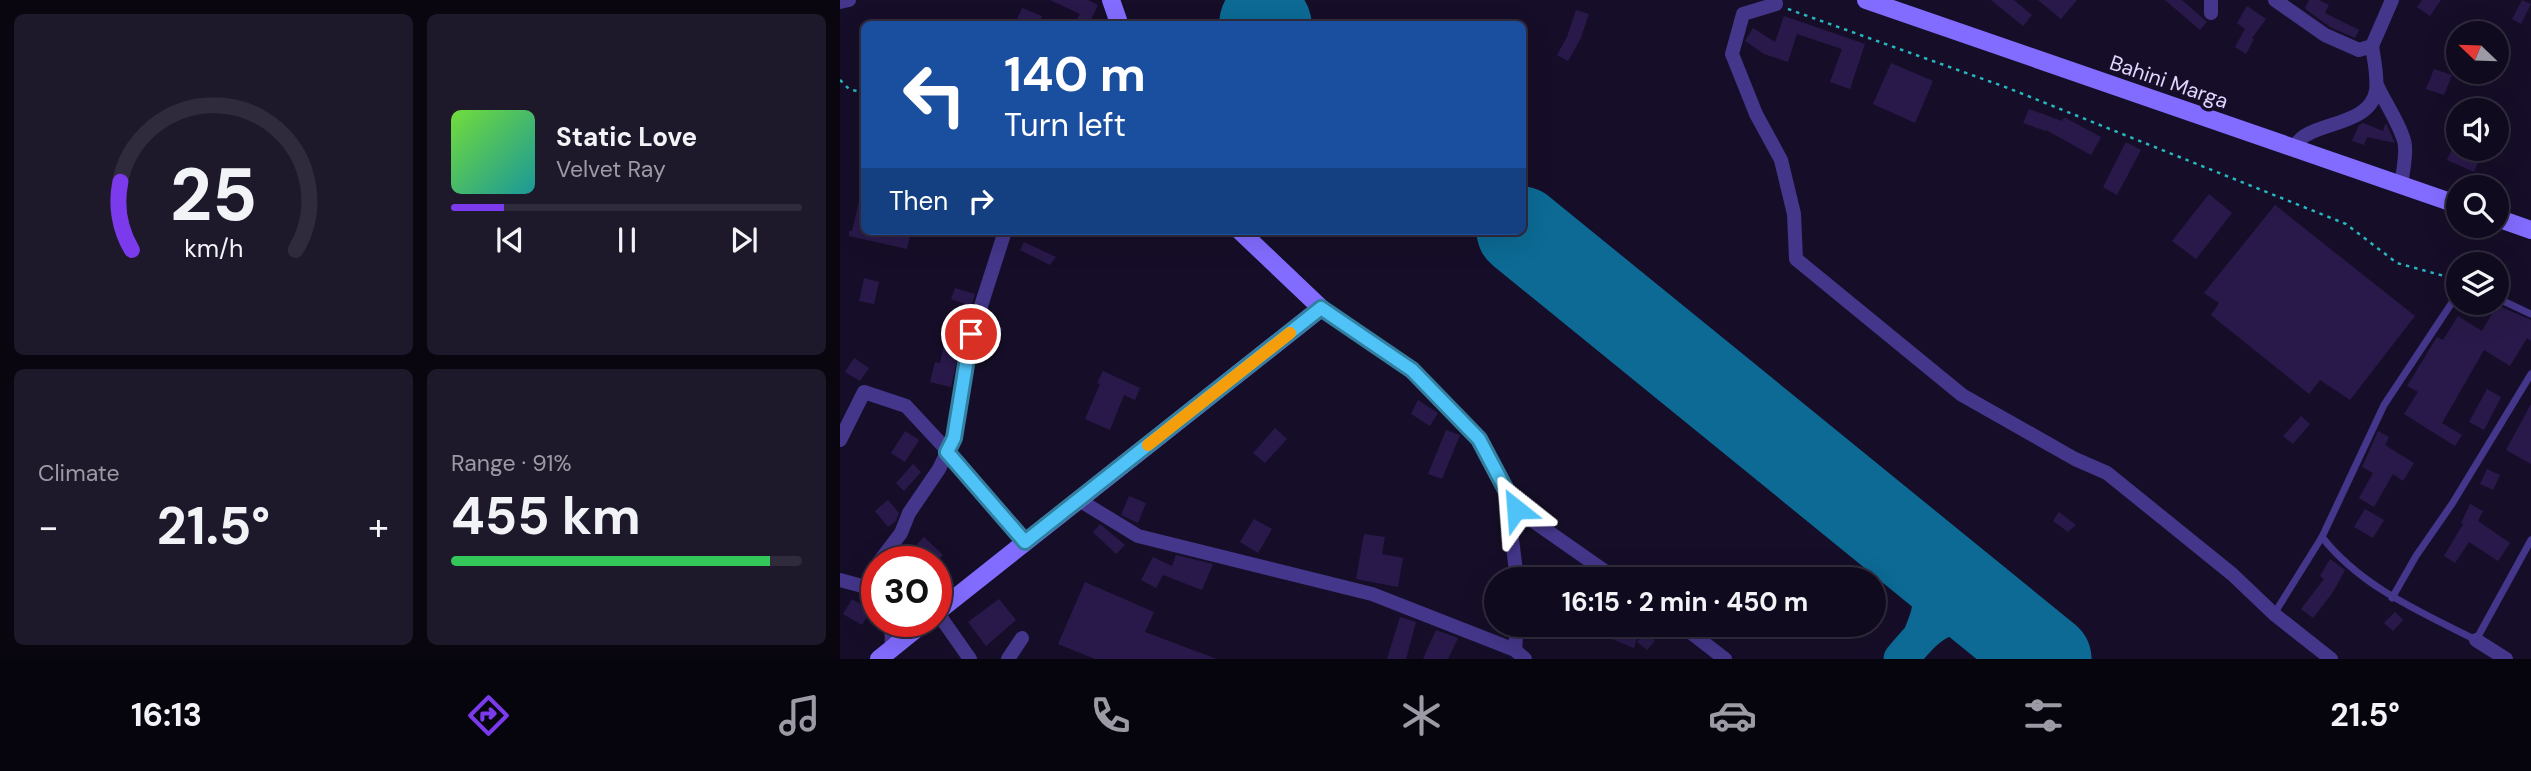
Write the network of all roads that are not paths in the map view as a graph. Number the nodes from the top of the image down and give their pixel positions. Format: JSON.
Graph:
{"nodes":[{"id":1,"x":849,"y":0,"type":"edge"},
{"id":2,"x":1111,"y":0,"type":"edge"},
{"id":3,"x":1866,"y":0,"type":"edge"},
{"id":4,"x":2275,"y":0,"type":"edge"},
{"id":5,"x":2392,"y":0,"type":"edge"},
{"id":6,"x":840,"y":2,"type":"edge"},
{"id":7,"x":1775,"y":2,"type":"edge"},
{"id":8,"x":1117,"y":21,"type":"edge"},
{"id":9,"x":2372,"y":46,"type":"junction"},
{"id":10,"x":2376,"y":83,"type":"junction"},
{"id":11,"x":2292,"y":149,"type":"junction"},
{"id":12,"x":2401,"y":185,"type":"junction"},
{"id":13,"x":2446,"y":201,"type":"edge"},
{"id":14,"x":2509,"y":222,"type":"edge"},
{"id":15,"x":2531,"y":230,"type":"edge"},
{"id":16,"x":1004,"y":235,"type":"edge"},
{"id":17,"x":1244,"y":235,"type":"edge"},
{"id":18,"x":2509,"y":304,"type":"edge"},
{"id":19,"x":1321,"y":308,"type":"junction"},
{"id":20,"x":2446,"y":312,"type":"edge"},
{"id":21,"x":2531,"y":314,"type":"edge"},
{"id":22,"x":2531,"y":374,"type":"edge"},
{"id":23,"x":840,"y":440,"type":"edge"},
{"id":24,"x":947,"y":452,"type":"junction"},
{"id":25,"x":1079,"y":500,"type":"junction"},
{"id":26,"x":1516,"y":509,"type":"junction"},
{"id":27,"x":2322,"y":537,"type":"junction"},
{"id":28,"x":2531,"y":540,"type":"edge"},
{"id":29,"x":1025,"y":542,"type":"junction"},
{"id":30,"x":891,"y":546,"type":"edge"},
{"id":31,"x":1516,"y":567,"type":"edge"},
{"id":32,"x":1599,"y":567,"type":"edge"},
{"id":33,"x":840,"y":580,"type":"edge"},
{"id":34,"x":861,"y":586,"type":"edge"},
{"id":35,"x":2392,"y":598,"type":"junction"},
{"id":36,"x":952,"y":600,"type":"edge"},
{"id":37,"x":2274,"y":614,"type":"junction"},
{"id":38,"x":906,"y":637,"type":"edge"},
{"id":39,"x":952,"y":637,"type":"edge"},
{"id":40,"x":1518,"y":637,"type":"edge"},
{"id":41,"x":1697,"y":637,"type":"edge"},
{"id":42,"x":1022,"y":638,"type":"dead end"},
{"id":43,"x":2476,"y":640,"type":"junction"},
{"id":44,"x":885,"y":654,"type":"edge"},
{"id":45,"x":1520,"y":655,"type":"edge"},
{"id":46,"x":970,"y":659,"type":"edge"},
{"id":47,"x":1008,"y":659,"type":"edge"},
{"id":48,"x":1725,"y":659,"type":"edge"},
{"id":49,"x":2331,"y":659,"type":"edge"},
{"id":50,"x":2506,"y":659,"type":"edge"}],
"edges":[{"from":1,"to":6,"type":"street"},
{"from":2,"to":8,"type":"street"},
{"from":3,"to":11,"type":"street","name":"Bahini Marga"},
{"from":4,"to":9,"type":"street"},
{"from":5,"to":9,"type":"street"},
{"from":7,"to":37,"type":"street"},
{"from":9,"to":10,"type":"street"},
{"from":10,"to":11,"type":"street"},
{"from":10,"to":12,"type":"street"},
{"from":11,"to":12,"type":"street","name":"Bahini Marga"},
{"from":12,"to":13,"type":"street","name":"Bahini Marga"},
{"from":14,"to":15,"type":"street"},
{"from":16,"to":24,"type":"street"},
{"from":17,"to":19,"type":"street"},
{"from":18,"to":21,"type":"lane"},
{"from":19,"to":25,"type":"street"},
{"from":19,"to":26,"type":"street"},
{"from":20,"to":27,"type":"lane"},
{"from":22,"to":35,"type":"lane"},
{"from":23,"to":24,"type":"street"},
{"from":24,"to":29,"type":"street"},
{"from":24,"to":30,"type":"street"},
{"from":25,"to":29,"type":"street"},
{"from":25,"to":45,"type":"street"},
{"from":26,"to":31,"type":"street"},
{"from":26,"to":32,"type":"street"},
{"from":27,"to":35,"type":"lane"},
{"from":27,"to":37,"type":"lane"},
{"from":28,"to":43,"type":"lane"},
{"from":29,"to":36,"type":"street"},
{"from":33,"to":34,"type":"street"},
{"from":35,"to":43,"type":"lane"},
{"from":37,"to":49,"type":"street"},
{"from":38,"to":44,"type":"street"},
{"from":39,"to":46,"type":"street"},
{"from":40,"to":45,"type":"street"},
{"from":41,"to":48,"type":"street"},
{"from":42,"to":47,"type":"street"},
{"from":43,"to":50,"type":"street"}]}
